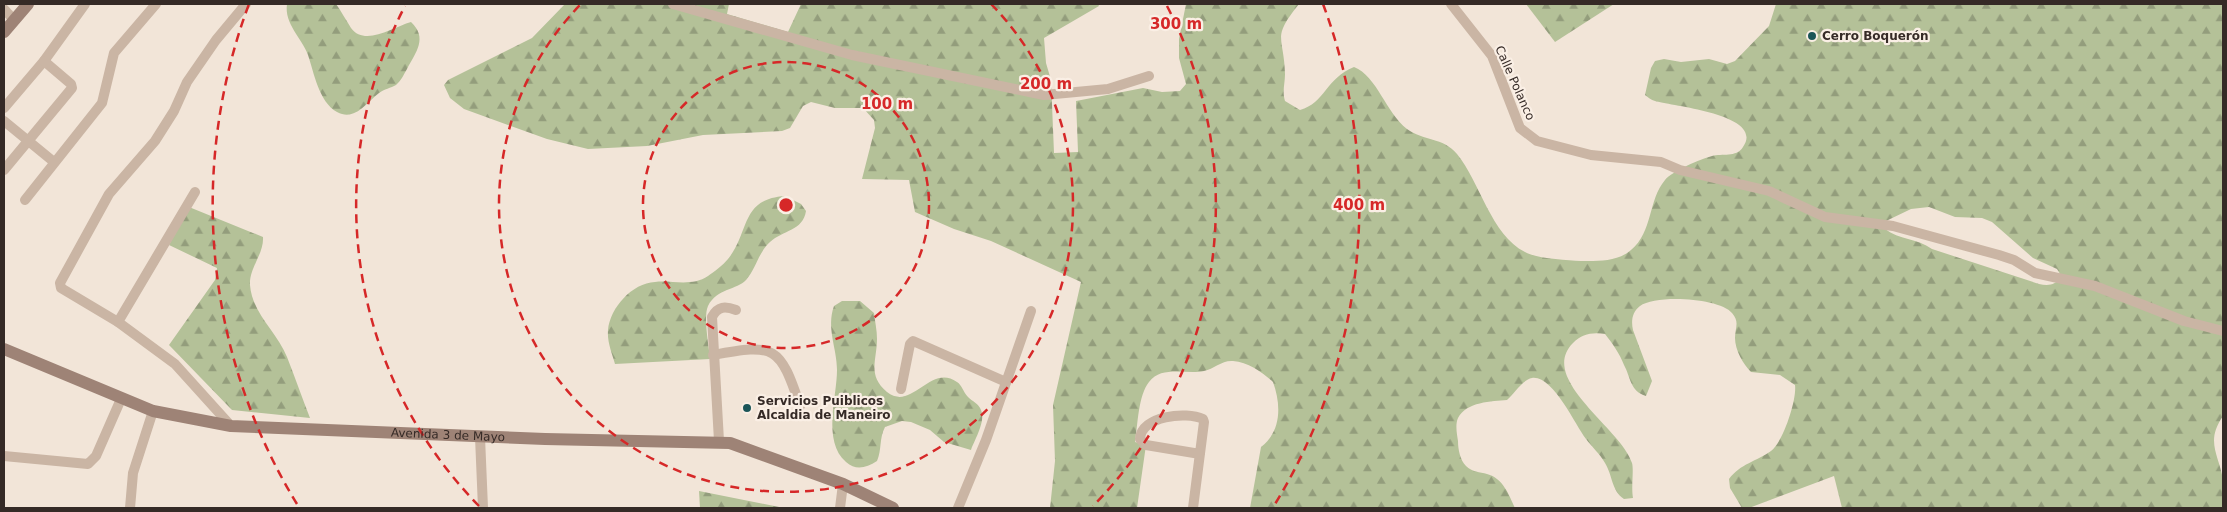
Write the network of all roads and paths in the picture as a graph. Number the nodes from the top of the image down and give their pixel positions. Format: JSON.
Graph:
{"nodes":[{"id":1,"x":85,"y":4,"type":"edge"},
{"id":2,"x":156,"y":4,"type":"edge"},
{"id":3,"x":246,"y":4,"type":"edge"},
{"id":4,"x":673,"y":4,"type":"edge"},
{"id":5,"x":1451,"y":4,"type":"edge"},
{"id":6,"x":23,"y":5,"type":"edge"},
{"id":7,"x":4,"y":9,"type":"edge"},
{"id":8,"x":14,"y":20,"type":"junction"},
{"id":9,"x":4,"y":32,"type":"edge"},
{"id":10,"x":44,"y":61,"type":"junction"},
{"id":11,"x":1149,"y":76,"type":"dead end"},
{"id":12,"x":4,"y":108,"type":"edge"},
{"id":13,"x":4,"y":121,"type":"edge"},
{"id":14,"x":29,"y":141,"type":"junction"},
{"id":15,"x":54,"y":162,"type":"junction"},
{"id":16,"x":4,"y":170,"type":"edge"},
{"id":17,"x":195,"y":192,"type":"dead end"},
{"id":18,"x":25,"y":200,"type":"dead end"},
{"id":19,"x":736,"y":310,"type":"dead end"},
{"id":20,"x":1031,"y":311,"type":"dead end"},
{"id":21,"x":118,"y":322,"type":"junction"},
{"id":22,"x":2223,"y":331,"type":"edge"},
{"id":23,"x":4,"y":349,"type":"edge"},
{"id":24,"x":713,"y":355,"type":"junction"},
{"id":25,"x":1006,"y":382,"type":"junction"},
{"id":26,"x":901,"y":389,"type":"dead end"},
{"id":27,"x":121,"y":399,"type":"junction"},
{"id":28,"x":800,"y":406,"type":"dead end"},
{"id":29,"x":153,"y":411,"type":"junction"},
{"id":30,"x":231,"y":426,"type":"junction"},
{"id":31,"x":480,"y":437,"type":"junction"},
{"id":32,"x":719,"y":441,"type":"junction"},
{"id":33,"x":1200,"y":454,"type":"junction"},
{"id":34,"x":4,"y":456,"type":"edge"},
{"id":35,"x":843,"y":484,"type":"junction"},
{"id":36,"x":130,"y":508,"type":"edge"},
{"id":37,"x":483,"y":508,"type":"edge"},
{"id":38,"x":840,"y":508,"type":"edge"},
{"id":39,"x":893,"y":508,"type":"edge"},
{"id":40,"x":958,"y":508,"type":"edge"},
{"id":41,"x":1193,"y":508,"type":"edge"}],
"edges":[{"from":1,"to":10,"type":"street"},
{"from":2,"to":15,"type":"street"},
{"from":3,"to":21,"type":"street"},
{"from":4,"to":11,"type":"street"},
{"from":5,"to":22,"type":"street","name":"Calle Polanco"},
{"from":6,"to":8,"type":"street"},
{"from":7,"to":8,"type":"street"},
{"from":8,"to":9,"type":"street"},
{"from":10,"to":12,"type":"street"},
{"from":10,"to":14,"type":"street"},
{"from":13,"to":14,"type":"street"},
{"from":14,"to":15,"type":"street"},
{"from":14,"to":16,"type":"street"},
{"from":15,"to":18,"type":"street"},
{"from":17,"to":21,"type":"street"},
{"from":19,"to":24,"type":"street"},
{"from":20,"to":25,"type":"street"},
{"from":21,"to":30,"type":"street"},
{"from":23,"to":27,"type":"street","name":"Avenida 3 de Mayo"},
{"from":24,"to":28,"type":"street"},
{"from":24,"to":32,"type":"street"},
{"from":25,"to":26,"type":"street"},
{"from":25,"to":40,"type":"street"},
{"from":27,"to":29,"type":"street","name":"Avenida 3 de Mayo"},
{"from":27,"to":34,"type":"street"},
{"from":29,"to":30,"type":"street","name":"Avenida 3 de Mayo"},
{"from":29,"to":36,"type":"street"},
{"from":30,"to":31,"type":"street","name":"Avenida 3 de Mayo"},
{"from":31,"to":32,"type":"street","name":"Avenida 3 de Mayo"},
{"from":31,"to":37,"type":"street"},
{"from":32,"to":35,"type":"street","name":"Avenida 3 de Mayo"},
{"from":33,"to":33,"type":"street"},
{"from":33,"to":41,"type":"street"},
{"from":35,"to":38,"type":"street"},
{"from":35,"to":39,"type":"street","name":"Avenida 3 de Mayo"}]}
